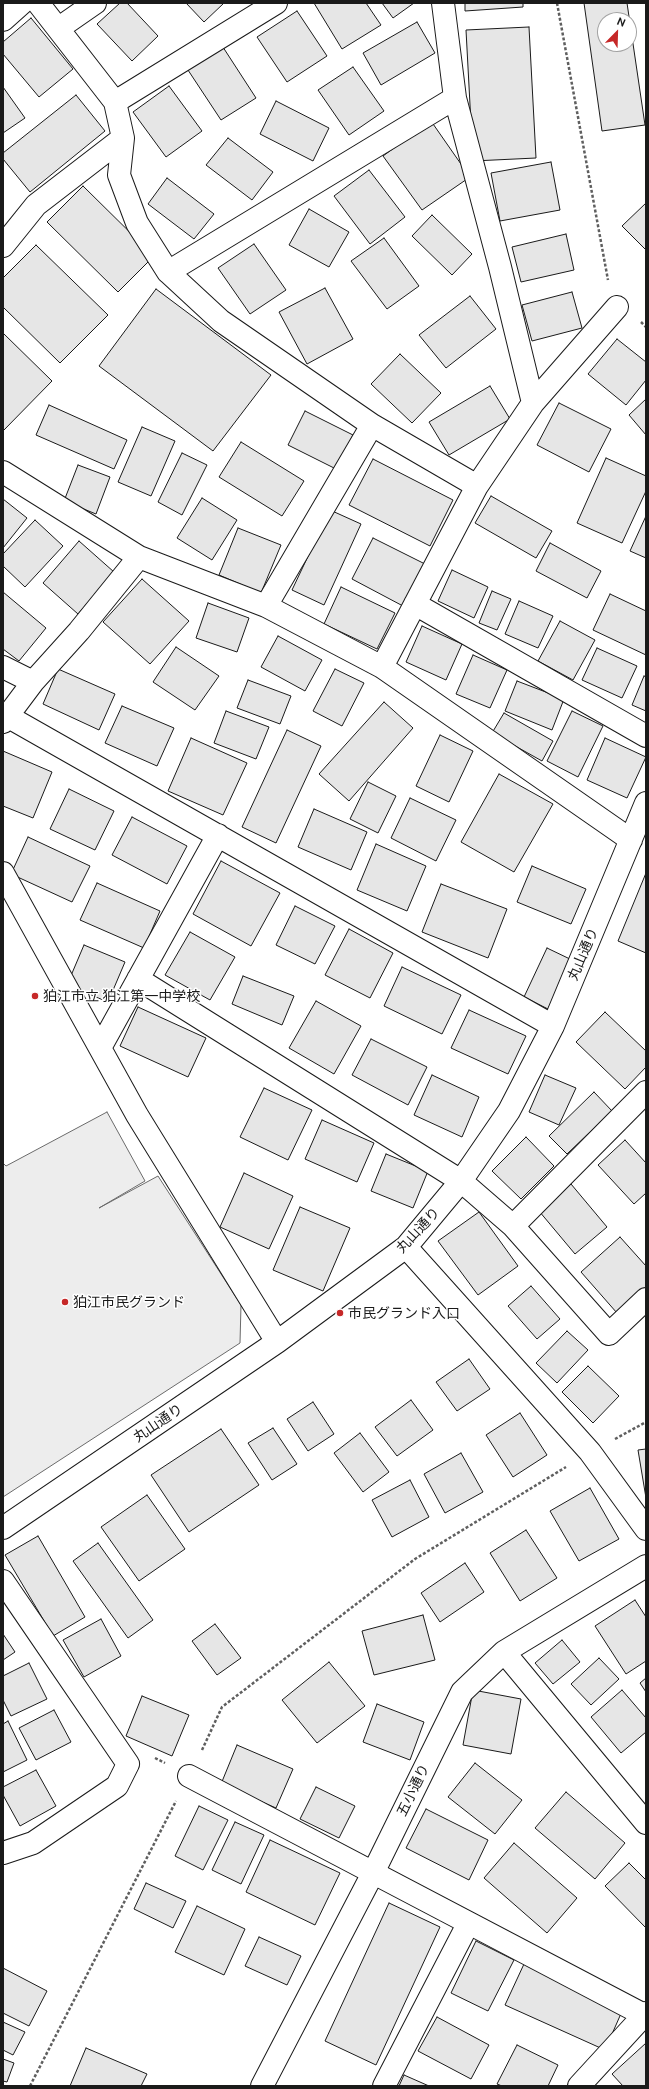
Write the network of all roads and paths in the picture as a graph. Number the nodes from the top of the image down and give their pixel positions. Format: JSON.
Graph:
{"nodes":[{"id":1,"x":22,"y":3,"type":"edge"},
{"id":2,"x":38,"y":3,"type":"edge"},
{"id":3,"x":95,"y":3,"type":"edge"},
{"id":4,"x":276,"y":3,"type":"edge"},
{"id":5,"x":443,"y":3,"type":"edge"},
{"id":6,"x":557,"y":3,"type":"edge"},
{"id":7,"x":3,"y":20,"type":"edge"},
{"id":8,"x":59,"y":28,"type":"junction"},
{"id":9,"x":455,"y":98,"type":"junction"},
{"id":10,"x":116,"y":102,"type":"junction"},
{"id":11,"x":123,"y":138,"type":"junction"},
{"id":12,"x":3,"y":246,"type":"edge"},
{"id":13,"x":168,"y":272,"type":"junction"},
{"id":14,"x":617,"y":308,"type":"junction"},
{"id":15,"x":646,"y":326,"type":"edge"},
{"id":16,"x":533,"y":403,"type":"junction"},
{"id":17,"x":372,"y":425,"type":"junction"},
{"id":18,"x":3,"y":472,"type":"edge"},
{"id":19,"x":477,"y":486,"type":"junction"},
{"id":20,"x":139,"y":557,"type":"junction"},
{"id":21,"x":415,"y":604,"type":"junction"},
{"id":22,"x":266,"y":606,"type":"junction"},
{"id":23,"x":3,"y":667,"type":"edge"},
{"id":24,"x":382,"y":667,"type":"junction"},
{"id":25,"x":33,"y":682,"type":"junction"},
{"id":26,"x":5,"y":719,"type":"edge"},
{"id":27,"x":646,"y":736,"type":"edge"},
{"id":28,"x":646,"y":803,"type":"edge"},
{"id":29,"x":218,"y":835,"type":"junction"},
{"id":30,"x":631,"y":840,"type":"junction"},
{"id":31,"x":3,"y":873,"type":"edge"},
{"id":32,"x":138,"y":979,"type":"junction"},
{"id":33,"x":553,"y":1026,"type":"junction"},
{"id":34,"x":100,"y":1048,"type":"junction"},
{"id":35,"x":646,"y":1092,"type":"edge"},
{"id":36,"x":461,"y":1181,"type":"junction"},
{"id":37,"x":512,"y":1226,"type":"junction"},
{"id":38,"x":406,"y":1248,"type":"junction"},
{"id":39,"x":646,"y":1299,"type":"edge"},
{"id":40,"x":277,"y":1342,"type":"junction"},
{"id":41,"x":646,"y":1422,"type":"edge"},
{"id":42,"x":590,"y":1452,"type":"junction"},
{"id":43,"x":3,"y":1528,"type":"edge"},
{"id":44,"x":646,"y":1529,"type":"edge"},
{"id":45,"x":646,"y":1566,"type":"edge"},
{"id":46,"x":3,"y":1581,"type":"edge"},
{"id":47,"x":504,"y":1652,"type":"junction"},
{"id":48,"x":128,"y":1764,"type":"junction"},
{"id":49,"x":189,"y":1776,"type":"junction"},
{"id":50,"x":646,"y":1823,"type":"edge"},
{"id":51,"x":6,"y":1846,"type":"edge"},
{"id":52,"x":373,"y":1873,"type":"junction"},
{"id":53,"x":468,"y":1924,"type":"junction"},
{"id":54,"x":646,"y":2014,"type":"edge"},
{"id":55,"x":30,"y":2086,"type":"edge"},
{"id":56,"x":262,"y":2086,"type":"edge"},
{"id":57,"x":384,"y":2086,"type":"edge"},
{"id":58,"x":579,"y":2086,"type":"edge"}],
"edges":[{"from":1,"to":7,"type":"street"},
{"from":2,"to":8,"type":"street"},
{"from":3,"to":8,"type":"street"},
{"from":4,"to":10,"type":"street"},
{"from":5,"to":9,"type":"street"},
{"from":6,"to":14,"type":"path"},
{"from":8,"to":10,"type":"street"},
{"from":9,"to":13,"type":"street"},
{"from":9,"to":16,"type":"street"},
{"from":10,"to":11,"type":"street"},
{"from":11,"to":12,"type":"street"},
{"from":11,"to":13,"type":"street"},
{"from":13,"to":17,"type":"street"},
{"from":14,"to":15,"type":"path"},
{"from":14,"to":16,"type":"street"},
{"from":16,"to":19,"type":"street"},
{"from":17,"to":19,"type":"street"},
{"from":17,"to":22,"type":"street"},
{"from":18,"to":20,"type":"street"},
{"from":19,"to":21,"type":"street"},
{"from":20,"to":22,"type":"street"},
{"from":20,"to":25,"type":"street"},
{"from":21,"to":24,"type":"street"},
{"from":21,"to":27,"type":"street"},
{"from":22,"to":24,"type":"street"},
{"from":23,"to":25,"type":"street"},
{"from":24,"to":30,"type":"street"},
{"from":25,"to":26,"type":"street"},
{"from":26,"to":29,"type":"street"},
{"from":28,"to":30,"type":"street","name":"丸山通り"},
{"from":29,"to":32,"type":"street"},
{"from":29,"to":33,"type":"street"},
{"from":30,"to":33,"type":"street","name":"丸山通り"},
{"from":31,"to":34,"type":"street"},
{"from":32,"to":34,"type":"street"},
{"from":32,"to":36,"type":"street"},
{"from":33,"to":36,"type":"street","name":"丸山通り"},
{"from":34,"to":40,"type":"street"},
{"from":35,"to":37,"type":"street"},
{"from":36,"to":37,"type":"street"},
{"from":36,"to":38,"type":"street","name":"丸山通り"},
{"from":37,"to":39,"type":"street"},
{"from":38,"to":40,"type":"street","name":"丸山通り"},
{"from":38,"to":42,"type":"street"},
{"from":40,"to":43,"type":"street","name":"丸山通り"},
{"from":41,"to":42,"type":"path"},
{"from":42,"to":44,"type":"street"},
{"from":42,"to":49,"type":"path"},
{"from":45,"to":47,"type":"street","name":"五小通り"},
{"from":46,"to":48,"type":"street"},
{"from":47,"to":50,"type":"street"},
{"from":47,"to":52,"type":"street","name":"五小通り"},
{"from":48,"to":49,"type":"path"},
{"from":48,"to":51,"type":"street"},
{"from":49,"to":52,"type":"street"},
{"from":49,"to":55,"type":"path"},
{"from":52,"to":53,"type":"street"},
{"from":52,"to":56,"type":"street","name":"五小通り"},
{"from":53,"to":54,"type":"street"},
{"from":53,"to":57,"type":"street"},
{"from":54,"to":58,"type":"street"}]}
